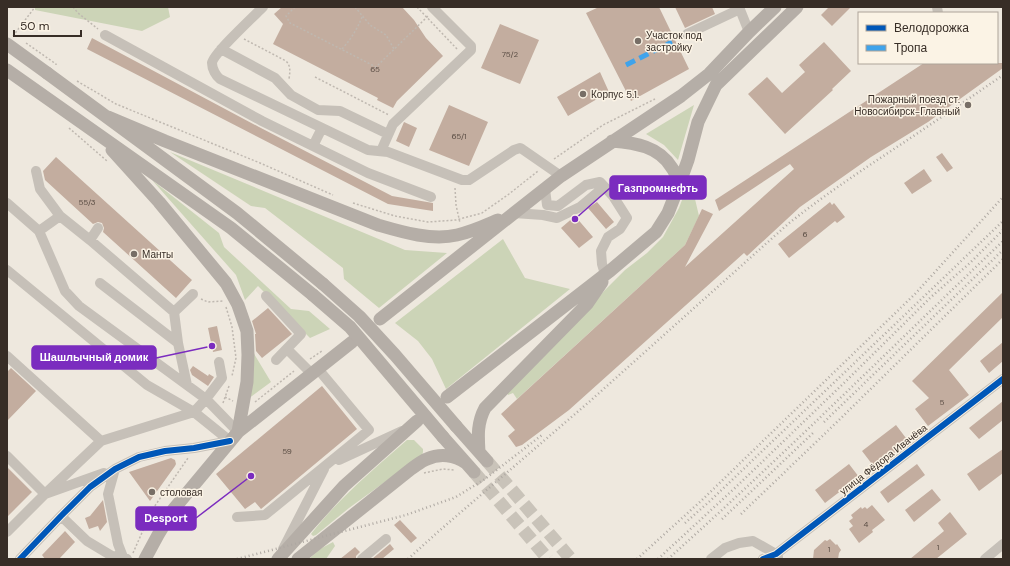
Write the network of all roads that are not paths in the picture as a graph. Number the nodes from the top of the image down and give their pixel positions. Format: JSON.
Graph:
{"nodes":[{"id":1,"x":263,"y":7,"type":"edge"},
{"id":2,"x":775,"y":7,"type":"edge"},
{"id":3,"x":797,"y":7,"type":"edge"},
{"id":4,"x":433,"y":8,"type":"edge"},
{"id":5,"x":740,"y":8,"type":"edge"},
{"id":6,"x":749,"y":32,"type":"junction"},
{"id":7,"x":687,"y":34,"type":"dead end"},
{"id":8,"x":105,"y":35,"type":"road end"},
{"id":9,"x":10,"y":40,"type":"edge"},
{"id":10,"x":221,"y":49,"type":"junction"},
{"id":11,"x":7,"y":70,"type":"edge"},
{"id":12,"x":108,"y":117,"type":"junction"},
{"id":13,"x":322,"y":128,"type":"junction"},
{"id":14,"x":96,"y":132,"type":"junction"},
{"id":15,"x":388,"y":134,"type":"junction"},
{"id":16,"x":612,"y":141,"type":"junction"},
{"id":17,"x":313,"y":146,"type":"junction"},
{"id":18,"x":381,"y":152,"type":"junction"},
{"id":19,"x":36,"y":171,"type":"dead end"},
{"id":20,"x":562,"y":176,"type":"junction"},
{"id":21,"x":679,"y":186,"type":"junction"},
{"id":22,"x":604,"y":187,"type":"junction"},
{"id":23,"x":545,"y":189,"type":"junction"},
{"id":24,"x":431,"y":197,"type":"dead end"},
{"id":25,"x":7,"y":203,"type":"edge"},
{"id":26,"x":514,"y":213,"type":"junction"},
{"id":27,"x":60,"y":216,"type":"junction"},
{"id":28,"x":98,"y":228,"type":"dead end"},
{"id":29,"x":39,"y":231,"type":"junction"},
{"id":30,"x":90,"y":240,"type":"junction"},
{"id":31,"x":7,"y":270,"type":"edge"},
{"id":32,"x":608,"y":272,"type":"junction"},
{"id":33,"x":100,"y":283,"type":"dead end"},
{"id":34,"x":195,"y":296,"type":"road end"},
{"id":35,"x":266,"y":296,"type":"dead end"},
{"id":36,"x":174,"y":312,"type":"junction"},
{"id":37,"x":380,"y":319,"type":"dead end"},
{"id":38,"x":352,"y":342,"type":"dead end"},
{"id":39,"x":178,"y":343,"type":"junction"},
{"id":40,"x":287,"y":349,"type":"junction"},
{"id":41,"x":7,"y":356,"type":"edge"},
{"id":42,"x":276,"y":360,"type":"dead end"},
{"id":43,"x":219,"y":362,"type":"dead end"},
{"id":44,"x":315,"y":371,"type":"junction"},
{"id":45,"x":1003,"y":379,"type":"edge"},
{"id":46,"x":187,"y":385,"type":"junction"},
{"id":47,"x":447,"y":397,"type":"dead end"},
{"id":48,"x":206,"y":399,"type":"junction"},
{"id":49,"x":194,"y":412,"type":"junction"},
{"id":50,"x":414,"y":424,"type":"joint"},
{"id":51,"x":234,"y":436,"type":"junction"},
{"id":52,"x":100,"y":441,"type":"junction"},
{"id":53,"x":7,"y":456,"type":"edge"},
{"id":54,"x":325,"y":466,"type":"junction"},
{"id":55,"x":115,"y":469,"type":"junction"},
{"id":56,"x":45,"y":494,"type":"junction"},
{"id":57,"x":61,"y":516,"type":"junction"},
{"id":58,"x":237,"y":517,"type":"dead end"},
{"id":59,"x":7,"y":532,"type":"edge"},
{"id":60,"x":386,"y":539,"type":"dead end"},
{"id":61,"x":1003,"y":544,"type":"edge"},
{"id":62,"x":128,"y":556,"type":"edge"},
{"id":63,"x":778,"y":556,"type":"edge"},
{"id":64,"x":20,"y":559,"type":"edge"},
{"id":65,"x":145,"y":559,"type":"edge"},
{"id":66,"x":278,"y":559,"type":"edge"},
{"id":67,"x":298,"y":559,"type":"edge"},
{"id":68,"x":362,"y":559,"type":"edge"},
{"id":69,"x":711,"y":559,"type":"edge"},
{"id":70,"x":764,"y":559,"type":"edge"},
{"id":71,"x":984,"y":559,"type":"edge"}],
"edges":[{"from":1,"to":10,"type":"street"},
{"from":2,"to":6,"type":"main road"},
{"from":3,"to":21,"type":"main road"},
{"from":4,"to":15,"type":"street"},
{"from":5,"to":6,"type":"street"},
{"from":5,"to":7,"type":"street"},
{"from":6,"to":16,"type":"main road"},
{"from":8,"to":17,"type":"street"},
{"from":9,"to":12,"type":"main road","bridge":true},
{"from":10,"to":13,"type":"street"},
{"from":10,"to":15,"type":"street"},
{"from":11,"to":14,"type":"main road"},
{"from":12,"to":26,"type":"main road"},
{"from":12,"to":32,"type":"main road","bridge":true},
{"from":13,"to":17,"type":"street"},
{"from":13,"to":18,"type":"street"},
{"from":14,"to":51,"type":"main road"},
{"from":14,"to":67,"type":"main road","bridge":true},
{"from":15,"to":18,"type":"street"},
{"from":16,"to":20,"type":"main road"},
{"from":16,"to":21,"type":"main road"},
{"from":17,"to":24,"type":"street"},
{"from":18,"to":20,"type":"street"},
{"from":19,"to":27,"type":"street"},
{"from":20,"to":23,"type":"main road"},
{"from":21,"to":32,"type":"main road"},
{"from":22,"to":23,"type":"street"},
{"from":22,"to":26,"type":"street"},
{"from":22,"to":32,"type":"street"},
{"from":23,"to":26,"type":"main road"},
{"from":25,"to":29,"type":"street"},
{"from":26,"to":37,"type":"main road"},
{"from":27,"to":29,"type":"street"},
{"from":27,"to":30,"type":"street"},
{"from":28,"to":30,"type":"street"},
{"from":29,"to":46,"type":"street"},
{"from":30,"to":36,"type":"street"},
{"from":31,"to":49,"type":"street"},
{"from":32,"to":47,"type":"main road"},
{"from":33,"to":39,"type":"street"},
{"from":34,"to":36,"type":"street"},
{"from":35,"to":40,"type":"street"},
{"from":36,"to":39,"type":"street"},
{"from":38,"to":44,"type":"main road"},
{"from":39,"to":46,"type":"street"},
{"from":40,"to":42,"type":"street"},
{"from":40,"to":44,"type":"street"},
{"from":41,"to":52,"type":"street"},
{"from":43,"to":48,"type":"street"},
{"from":44,"to":51,"type":"main road"},
{"from":44,"to":54,"type":"street"},
{"from":45,"to":63,"type":"street","name":"улица Фёдора Ивачёва"},
{"from":46,"to":48,"type":"street"},
{"from":48,"to":49,"type":"street"},
{"from":48,"to":51,"type":"street"},
{"from":49,"to":51,"type":"street"},
{"from":49,"to":52,"type":"street"},
{"from":50,"to":54,"type":"street"},
{"from":50,"to":66,"type":"main road"},
{"from":51,"to":55,"type":"street"},
{"from":51,"to":65,"type":"main road"},
{"from":52,"to":56,"type":"street"},
{"from":53,"to":56,"type":"street"},
{"from":54,"to":58,"type":"street"},
{"from":54,"to":66,"type":"street"},
{"from":55,"to":56,"type":"street"},
{"from":55,"to":57,"type":"street"},
{"from":55,"to":62,"type":"street"},
{"from":56,"to":59,"type":"street"},
{"from":57,"to":62,"type":"street"},
{"from":57,"to":64,"type":"street"},
{"from":60,"to":68,"type":"street"},
{"from":61,"to":71,"type":"street"},
{"from":63,"to":69,"type":"street"},
{"from":63,"to":70,"type":"street","name":"улица Фёдора Ивачёва"}]}
